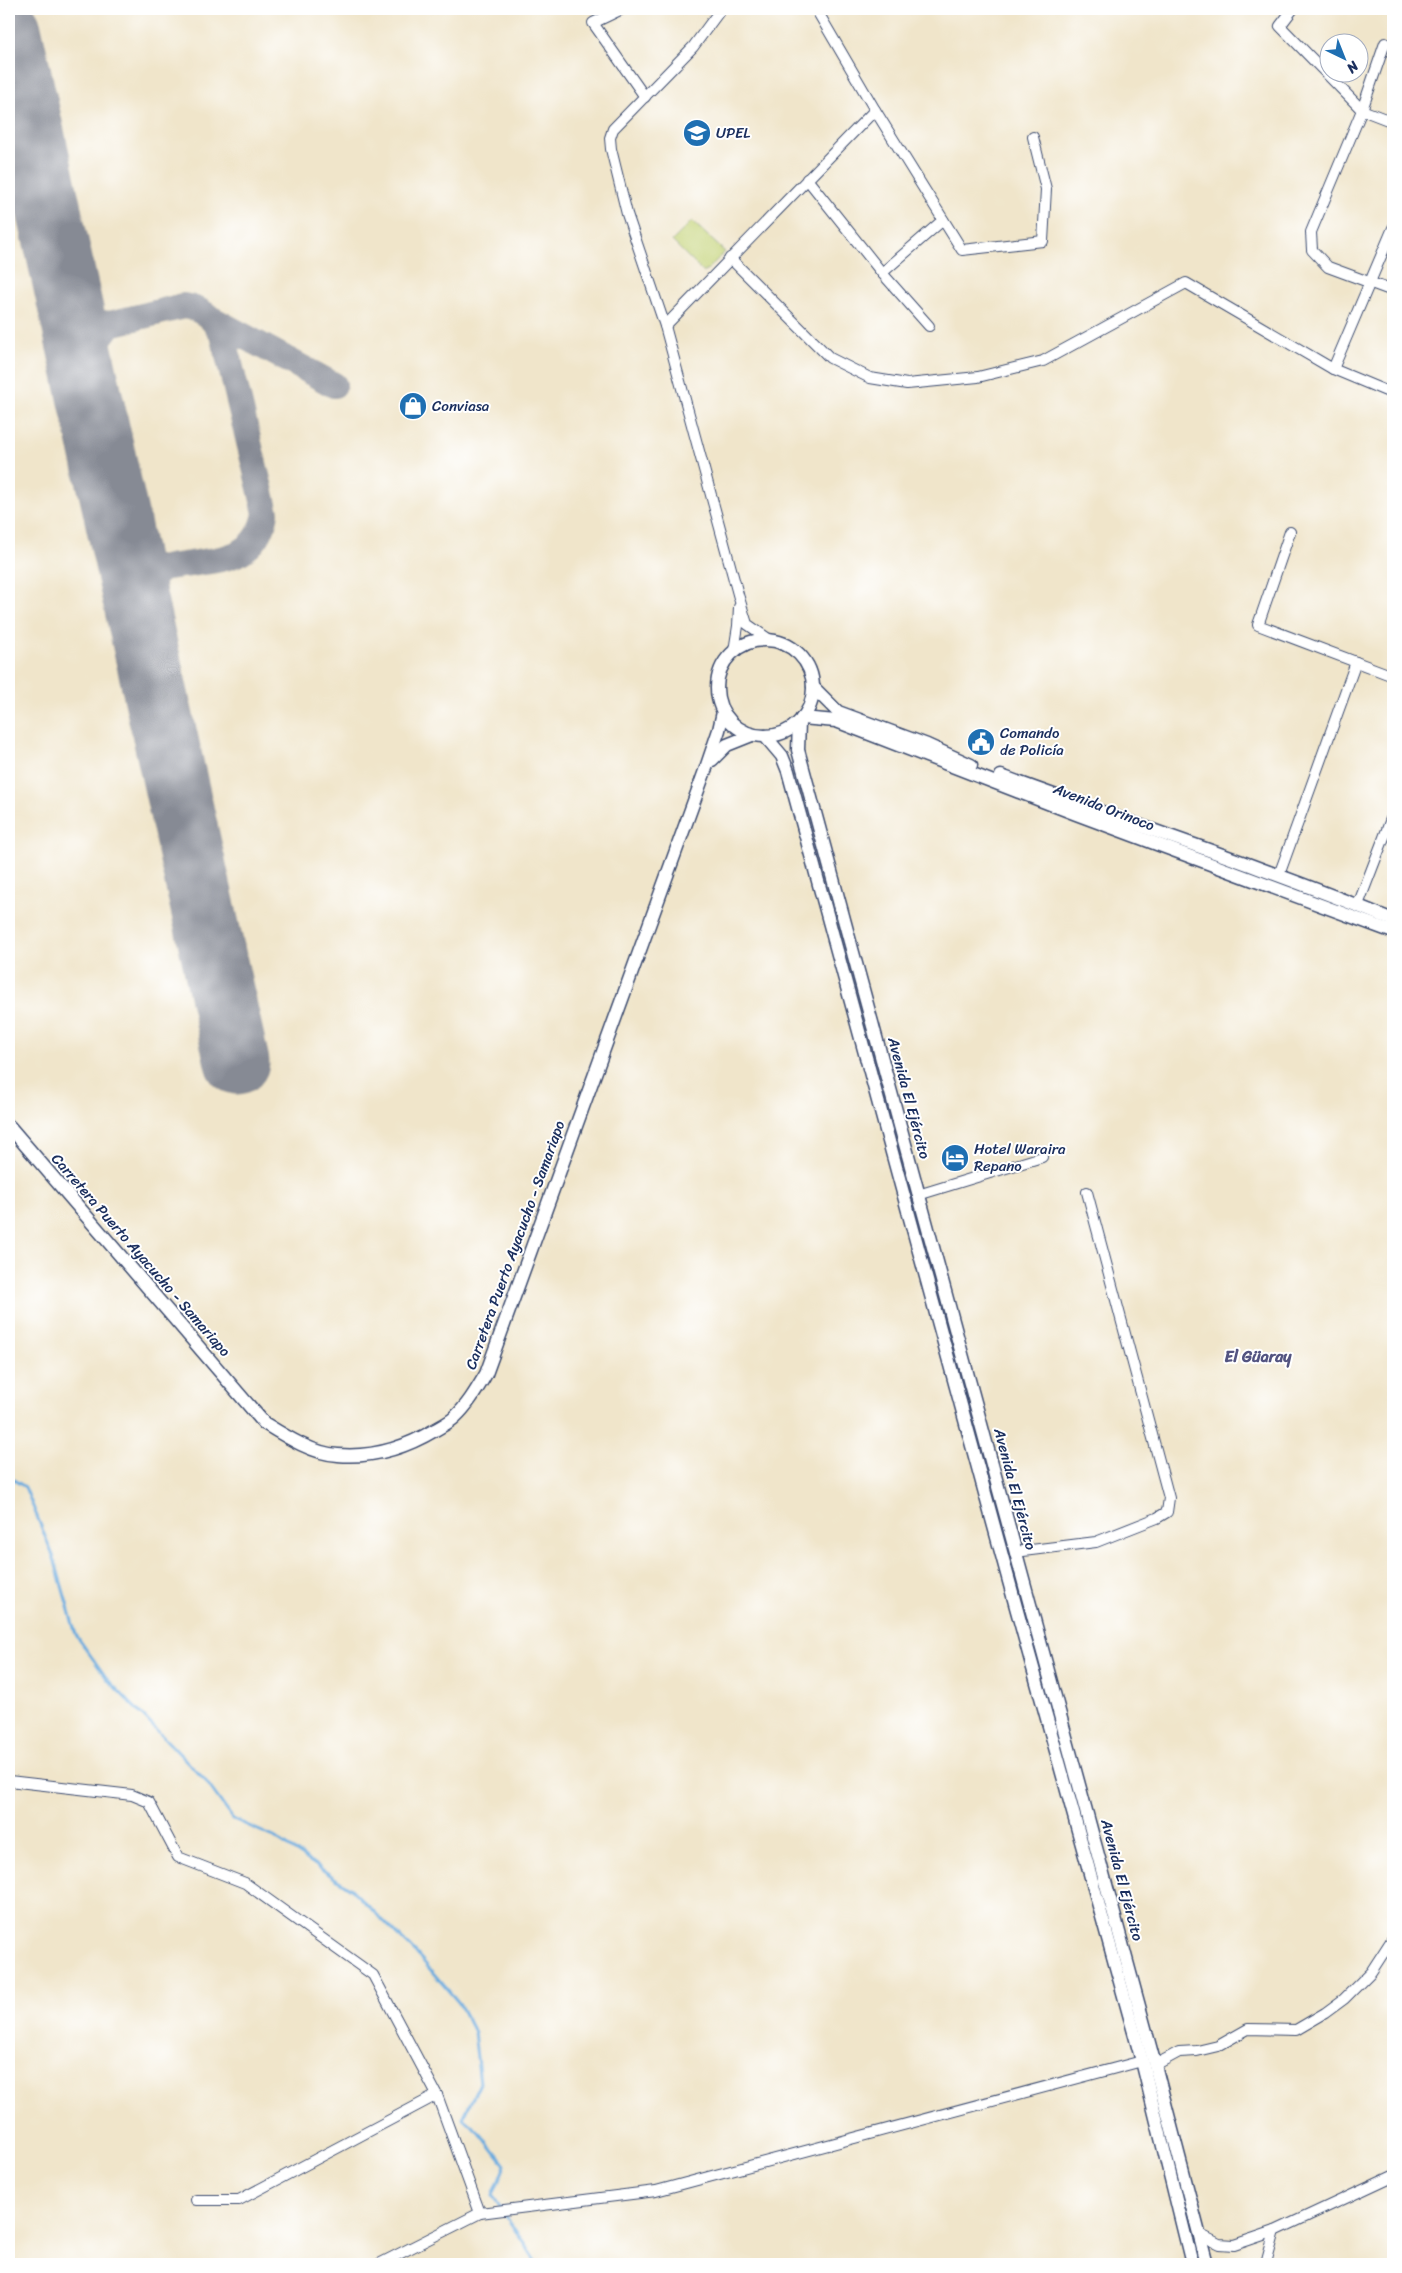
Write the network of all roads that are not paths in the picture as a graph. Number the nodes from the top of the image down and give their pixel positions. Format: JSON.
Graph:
{"nodes":[{"id":1,"x":622,"y":9,"type":"edge"},
{"id":2,"x":721,"y":9,"type":"edge"},
{"id":3,"x":816,"y":9,"type":"edge"},
{"id":4,"x":1293,"y":9,"type":"edge"},
{"id":5,"x":1384,"y":43,"type":"dead end"},
{"id":6,"x":645,"y":97,"type":"junction"},
{"id":7,"x":875,"y":110,"type":"junction"},
{"id":8,"x":1362,"y":110,"type":"junction"},
{"id":9,"x":1393,"y":122,"type":"edge"},
{"id":10,"x":1033,"y":137,"type":"dead end"},
{"id":11,"x":807,"y":179,"type":"junction"},
{"id":12,"x":943,"y":220,"type":"junction"},
{"id":13,"x":1393,"y":228,"type":"edge"},
{"id":14,"x":730,"y":258,"type":"junction"},
{"id":15,"x":882,"y":273,"type":"junction"},
{"id":16,"x":1370,"y":282,"type":"junction"},
{"id":17,"x":1393,"y":291,"type":"edge"},
{"id":18,"x":665,"y":326,"type":"junction"},
{"id":19,"x":929,"y":326,"type":"dead end"},
{"id":20,"x":1333,"y":369,"type":"junction"},
{"id":21,"x":1393,"y":394,"type":"edge"},
{"id":22,"x":1290,"y":532,"type":"dead end"},
{"id":23,"x":739,"y":598,"type":"junction"},
{"id":24,"x":770,"y":640,"type":"junction"},
{"id":25,"x":734,"y":651,"type":"junction"},
{"id":26,"x":1356,"y":662,"type":"junction"},
{"id":27,"x":1393,"y":676,"type":"edge"},
{"id":28,"x":813,"y":687,"type":"junction"},
{"id":29,"x":723,"y":712,"type":"junction"},
{"id":30,"x":801,"y":720,"type":"junction"},
{"id":31,"x":758,"y":736,"type":"junction"},
{"id":32,"x":706,"y":768,"type":"junction"},
{"id":33,"x":1393,"y":814,"type":"edge"},
{"id":34,"x":1279,"y":875,"type":"junction"},
{"id":35,"x":1358,"y":905,"type":"junction"},
{"id":36,"x":1393,"y":920,"type":"edge"},
{"id":37,"x":1393,"y":932,"type":"edge"},
{"id":38,"x":9,"y":1126,"type":"edge"},
{"id":39,"x":1042,"y":1157,"type":"dead end"},
{"id":40,"x":1087,"y":1192,"type":"dead end"},
{"id":41,"x":918,"y":1195,"type":"junction"},
{"id":42,"x":1015,"y":1552,"type":"junction"},
{"id":43,"x":9,"y":1781,"type":"edge"},
{"id":44,"x":1393,"y":1938,"type":"edge"},
{"id":45,"x":1142,"y":2061,"type":"junction"},
{"id":46,"x":1156,"y":2065,"type":"junction"},
{"id":47,"x":437,"y":2095,"type":"junction"},
{"id":48,"x":1393,"y":2176,"type":"edge"},
{"id":49,"x":196,"y":2200,"type":"dead end"},
{"id":50,"x":480,"y":2213,"type":"junction"},
{"id":51,"x":1275,"y":2231,"type":"junction"},
{"id":52,"x":1199,"y":2234,"type":"junction"},
{"id":53,"x":379,"y":2264,"type":"edge"},
{"id":54,"x":1192,"y":2264,"type":"edge"},
{"id":55,"x":1207,"y":2264,"type":"edge"},
{"id":56,"x":1266,"y":2264,"type":"edge"}],
"edges":[{"from":1,"to":6,"type":"street"},
{"from":2,"to":6,"type":"street"},
{"from":3,"to":7,"type":"street"},
{"from":4,"to":8,"type":"street"},
{"from":5,"to":8,"type":"street"},
{"from":6,"to":18,"type":"street"},
{"from":7,"to":11,"type":"street"},
{"from":7,"to":12,"type":"street"},
{"from":8,"to":9,"type":"street"},
{"from":8,"to":16,"type":"street"},
{"from":10,"to":12,"type":"street"},
{"from":11,"to":14,"type":"street"},
{"from":11,"to":15,"type":"street"},
{"from":12,"to":15,"type":"street"},
{"from":13,"to":16,"type":"street"},
{"from":14,"to":18,"type":"street"},
{"from":14,"to":20,"type":"street"},
{"from":15,"to":19,"type":"street"},
{"from":16,"to":17,"type":"street"},
{"from":16,"to":20,"type":"street"},
{"from":18,"to":23,"type":"street"},
{"from":20,"to":21,"type":"street"},
{"from":22,"to":26,"type":"street"},
{"from":23,"to":24,"type":"street"},
{"from":23,"to":25,"type":"street"},
{"from":24,"to":25,"type":"street"},
{"from":24,"to":28,"type":"street"},
{"from":25,"to":29,"type":"street"},
{"from":26,"to":27,"type":"street"},
{"from":26,"to":34,"type":"street"},
{"from":28,"to":30,"type":"street"},
{"from":28,"to":34,"type":"street","name":"Avenida Orinoco"},
{"from":29,"to":31,"type":"street"},
{"from":29,"to":32,"type":"street","name":"Carretera Puerto Ayacucho - Samariapo"},
{"from":30,"to":31,"type":"street"},
{"from":30,"to":37,"type":"street","name":"Avenida Orinoco"},
{"from":30,"to":41,"type":"street","name":"Avenida El Ejército"},
{"from":31,"to":32,"type":"street","name":"Carretera Puerto Ayacucho - Samariapo"},
{"from":31,"to":45,"type":"street","name":"Avenida El Ejército"},
{"from":32,"to":38,"type":"street","name":"Carretera Puerto Ayacucho - Samariapo"},
{"from":33,"to":35,"type":"street"},
{"from":34,"to":35,"type":"street","name":"Avenida Orinoco"},
{"from":35,"to":36,"type":"street","name":"Avenida Orinoco"},
{"from":39,"to":41,"type":"street"},
{"from":40,"to":42,"type":"street"},
{"from":41,"to":42,"type":"street","name":"Avenida El Ejército"},
{"from":42,"to":46,"type":"street","name":"Avenida El Ejército"},
{"from":43,"to":47,"type":"street"},
{"from":44,"to":46,"type":"street"},
{"from":45,"to":50,"type":"street"},
{"from":45,"to":54,"type":"street","name":"Avenida El Ejército"},
{"from":46,"to":52,"type":"street","name":"Avenida El Ejército"},
{"from":47,"to":49,"type":"street"},
{"from":47,"to":50,"type":"street"},
{"from":48,"to":51,"type":"street"},
{"from":50,"to":53,"type":"street"},
{"from":51,"to":52,"type":"street"},
{"from":51,"to":56,"type":"street"},
{"from":52,"to":55,"type":"street","name":"Avenida El Ejército"}]}
